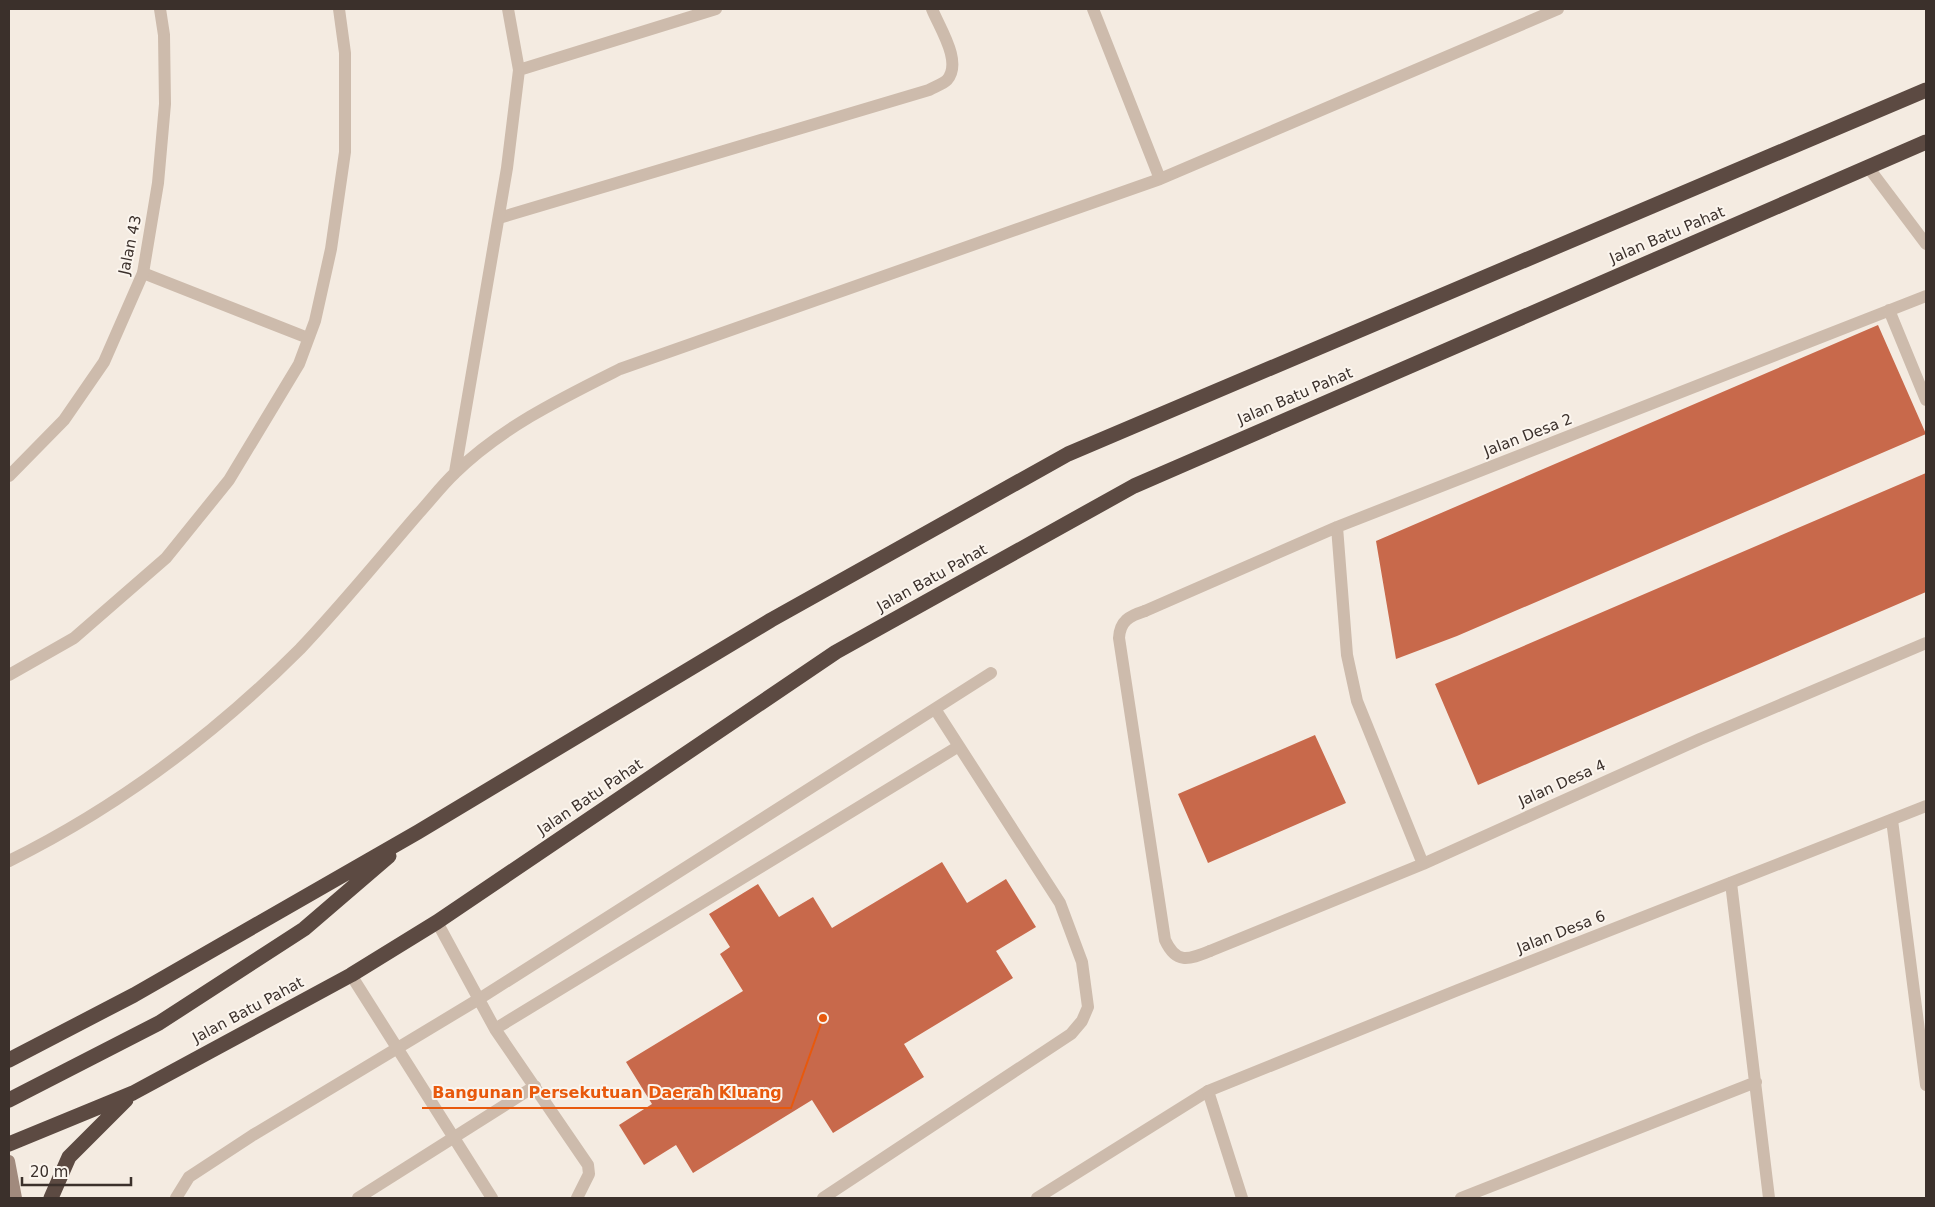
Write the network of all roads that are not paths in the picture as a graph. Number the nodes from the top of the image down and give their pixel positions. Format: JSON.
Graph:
{"nodes":[{"id":1,"x":160,"y":9,"type":"edge"},
{"id":2,"x":339,"y":9,"type":"edge"},
{"id":3,"x":508,"y":9,"type":"edge"},
{"id":4,"x":716,"y":9,"type":"edge"},
{"id":5,"x":932,"y":9,"type":"edge"},
{"id":6,"x":1558,"y":9,"type":"edge"},
{"id":7,"x":1097,"y":10,"type":"edge"},
{"id":8,"x":519,"y":70,"type":"junction"},
{"id":9,"x":1926,"y":90,"type":"edge"},
{"id":10,"x":1926,"y":142,"type":"edge"},
{"id":11,"x":1897,"y":154,"type":"junction"},
{"id":12,"x":1926,"y":156,"type":"edge"},
{"id":13,"x":1868,"y":167,"type":"junction"},
{"id":14,"x":1160,"y":178,"type":"junction"},
{"id":15,"x":499,"y":218,"type":"junction"},
{"id":16,"x":1926,"y":244,"type":"edge"},
{"id":17,"x":143,"y":272,"type":"junction"},
{"id":18,"x":1926,"y":296,"type":"edge"},
{"id":19,"x":1889,"y":310,"type":"junction"},
{"id":20,"x":308,"y":338,"type":"junction"},
{"id":21,"x":1926,"y":400,"type":"edge"},
{"id":22,"x":455,"y":472,"type":"junction"},
{"id":23,"x":9,"y":476,"type":"edge"},
{"id":24,"x":1337,"y":527,"type":"junction"},
{"id":25,"x":1926,"y":643,"type":"edge"},
{"id":26,"x":991,"y":673,"type":"dead end"},
{"id":27,"x":9,"y":675,"type":"edge"},
{"id":28,"x":935,"y":709,"type":"junction"},
{"id":29,"x":959,"y":746,"type":"junction"},
{"id":30,"x":1926,"y":806,"type":"edge"},
{"id":31,"x":1892,"y":820,"type":"junction"},
{"id":32,"x":418,"y":832,"type":"junction"},
{"id":33,"x":9,"y":861,"type":"edge"},
{"id":34,"x":1423,"y":864,"type":"junction"},
{"id":35,"x":1731,"y":883,"type":"junction"},
{"id":36,"x":437,"y":922,"type":"junction"},
{"id":37,"x":1210,"y":950,"type":"joint"},
{"id":38,"x":351,"y":975,"type":"junction"},
{"id":39,"x":479,"y":999,"type":"junction"},
{"id":40,"x":495,"y":1029,"type":"junction"},
{"id":41,"x":398,"y":1048,"type":"junction"},
{"id":42,"x":9,"y":1060,"type":"edge"},
{"id":43,"x":1756,"y":1082,"type":"junction"},
{"id":44,"x":1926,"y":1085,"type":"edge"},
{"id":45,"x":535,"y":1086,"type":"junction"},
{"id":46,"x":1208,"y":1091,"type":"junction"},
{"id":47,"x":133,"y":1094,"type":"junction"},
{"id":48,"x":9,"y":1100,"type":"edge"},
{"id":49,"x":454,"y":1136,"type":"junction"},
{"id":50,"x":9,"y":1144,"type":"edge"},
{"id":51,"x":9,"y":1161,"type":"edge"},
{"id":52,"x":16,"y":1198,"type":"edge"},
{"id":53,"x":50,"y":1198,"type":"edge"},
{"id":54,"x":176,"y":1198,"type":"edge"},
{"id":55,"x":358,"y":1198,"type":"edge"},
{"id":56,"x":492,"y":1198,"type":"edge"},
{"id":57,"x":577,"y":1198,"type":"edge"},
{"id":58,"x":824,"y":1198,"type":"edge"},
{"id":59,"x":1037,"y":1198,"type":"edge"},
{"id":60,"x":1242,"y":1198,"type":"edge"},
{"id":61,"x":1461,"y":1198,"type":"edge"},
{"id":62,"x":1769,"y":1198,"type":"edge"}],
"edges":[{"from":1,"to":17,"type":"street","name":"Jalan 43"},
{"from":2,"to":20,"type":"street"},
{"from":3,"to":8,"type":"street"},
{"from":4,"to":8,"type":"street"},
{"from":5,"to":15,"type":"street"},
{"from":6,"to":14,"type":"street"},
{"from":7,"to":14,"type":"street"},
{"from":8,"to":15,"type":"street"},
{"from":9,"to":32,"type":"highway"},
{"from":10,"to":11,"type":"highway","name":"Jalan Batu Pahat"},
{"from":11,"to":12,"type":"highway"},
{"from":11,"to":13,"type":"highway","name":"Jalan Batu Pahat"},
{"from":13,"to":16,"type":"street"},
{"from":13,"to":36,"type":"highway","name":"Jalan Batu Pahat"},
{"from":14,"to":22,"type":"street"},
{"from":15,"to":22,"type":"street"},
{"from":17,"to":20,"type":"street"},
{"from":17,"to":23,"type":"street","name":"Jalan 43"},
{"from":18,"to":19,"type":"street","name":"Jalan Desa 2"},
{"from":19,"to":21,"type":"street"},
{"from":19,"to":24,"type":"street","name":"Jalan Desa 2"},
{"from":20,"to":27,"type":"street"},
{"from":22,"to":33,"type":"street"},
{"from":24,"to":34,"type":"street"},
{"from":24,"to":37,"type":"street","name":"Jalan Desa 2"},
{"from":25,"to":34,"type":"street","name":"Jalan Desa 4"},
{"from":26,"to":28,"type":"street"},
{"from":28,"to":29,"type":"street"},
{"from":28,"to":39,"type":"street"},
{"from":29,"to":40,"type":"street"},
{"from":29,"to":58,"type":"street"},
{"from":30,"to":31,"type":"street","name":"Jalan Desa 6"},
{"from":31,"to":35,"type":"street","name":"Jalan Desa 6"},
{"from":31,"to":44,"type":"street"},
{"from":32,"to":42,"type":"highway"},
{"from":32,"to":48,"type":"highway"},
{"from":34,"to":37,"type":"street","name":"Jalan Desa 4"},
{"from":35,"to":43,"type":"street"},
{"from":35,"to":46,"type":"street","name":"Jalan Desa 6"},
{"from":36,"to":38,"type":"highway","name":"Jalan Batu Pahat"},
{"from":36,"to":39,"type":"street"},
{"from":38,"to":41,"type":"street"},
{"from":38,"to":47,"type":"highway","name":"Jalan Batu Pahat"},
{"from":39,"to":40,"type":"street"},
{"from":39,"to":41,"type":"street"},
{"from":40,"to":45,"type":"street"},
{"from":41,"to":49,"type":"street"},
{"from":41,"to":54,"type":"street"},
{"from":43,"to":61,"type":"street"},
{"from":43,"to":62,"type":"street"},
{"from":45,"to":49,"type":"street"},
{"from":45,"to":57,"type":"street"},
{"from":46,"to":59,"type":"street","name":"Jalan Desa 6"},
{"from":46,"to":60,"type":"street"},
{"from":47,"to":50,"type":"highway","name":"Jalan Batu Pahat"},
{"from":47,"to":53,"type":"highway"},
{"from":49,"to":55,"type":"street"},
{"from":49,"to":56,"type":"street"},
{"from":51,"to":52,"type":"street"}]}
